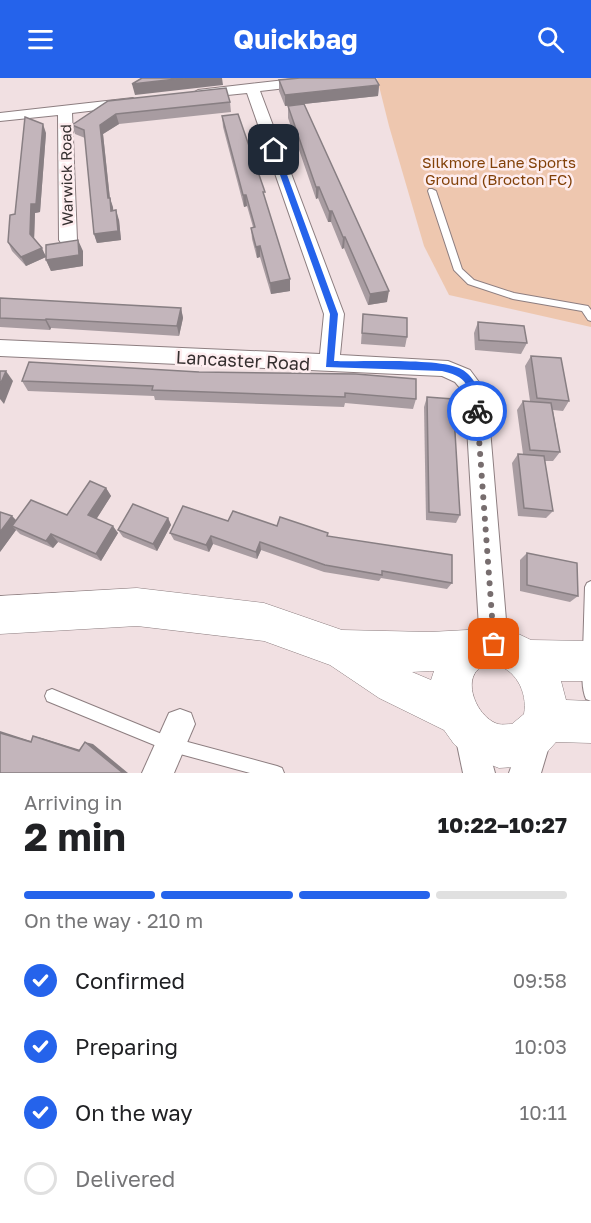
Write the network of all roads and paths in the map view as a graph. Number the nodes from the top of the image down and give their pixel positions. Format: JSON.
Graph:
{"nodes":[{"id":1,"x":339,"y":78,"type":"edge"},
{"id":2,"x":252,"y":88,"type":"junction"},
{"id":3,"x":182,"y":96,"type":"edge"},
{"id":4,"x":147,"y":100,"type":"edge"},
{"id":5,"x":65,"y":110,"type":"junction"},
{"id":6,"x":0,"y":117,"type":"edge"},
{"id":7,"x":432,"y":191,"type":"dead end"},
{"id":8,"x":68,"y":240,"type":"edge"},
{"id":9,"x":591,"y":318,"type":"edge"},
{"id":10,"x":0,"y":348,"type":"edge"},
{"id":11,"x":329,"y":364,"type":"junction"},
{"id":12,"x":591,"y":587,"type":"edge"},
{"id":13,"x":0,"y":615,"type":"edge"},
{"id":14,"x":342,"y":650,"type":"junction"},
{"id":15,"x":497,"y":651,"type":"junction"},
{"id":16,"x":591,"y":661,"type":"edge"},
{"id":17,"x":591,"y":694,"type":"edge"},
{"id":18,"x":52,"y":696,"type":"dead end"},
{"id":19,"x":591,"y":722,"type":"edge"},
{"id":20,"x":464,"y":723,"type":"junction"},
{"id":21,"x":541,"y":727,"type":"junction"},
{"id":22,"x":174,"y":734,"type":"junction"},
{"id":23,"x":158,"y":773,"type":"edge"},
{"id":24,"x":277,"y":773,"type":"edge"},
{"id":25,"x":478,"y":773,"type":"edge"},
{"id":26,"x":525,"y":773,"type":"edge"}],
"edges":[{"from":1,"to":2,"type":"street"},
{"from":2,"to":3,"type":"street"},
{"from":2,"to":11,"type":"street"},
{"from":4,"to":5,"type":"street"},
{"from":5,"to":6,"type":"street"},
{"from":5,"to":8,"type":"street","name":"Warwick Road"},
{"from":7,"to":9,"type":"lane"},
{"from":10,"to":11,"type":"street","name":"Lancaster Road"},
{"from":11,"to":15,"type":"street","name":"Lancaster Road"},
{"from":12,"to":16,"type":"lane"},
{"from":13,"to":14,"type":"street"},
{"from":14,"to":15,"type":"street"},
{"from":14,"to":20,"type":"street"},
{"from":15,"to":16,"type":"street"},
{"from":15,"to":20,"type":"street"},
{"from":15,"to":21,"type":"street"},
{"from":16,"to":17,"type":"lane"},
{"from":18,"to":22,"type":"lane"},
{"from":19,"to":21,"type":"street"},
{"from":20,"to":21,"type":"street"},
{"from":20,"to":25,"type":"street"},
{"from":21,"to":26,"type":"street"},
{"from":22,"to":23,"type":"street"},
{"from":22,"to":24,"type":"lane"}]}
